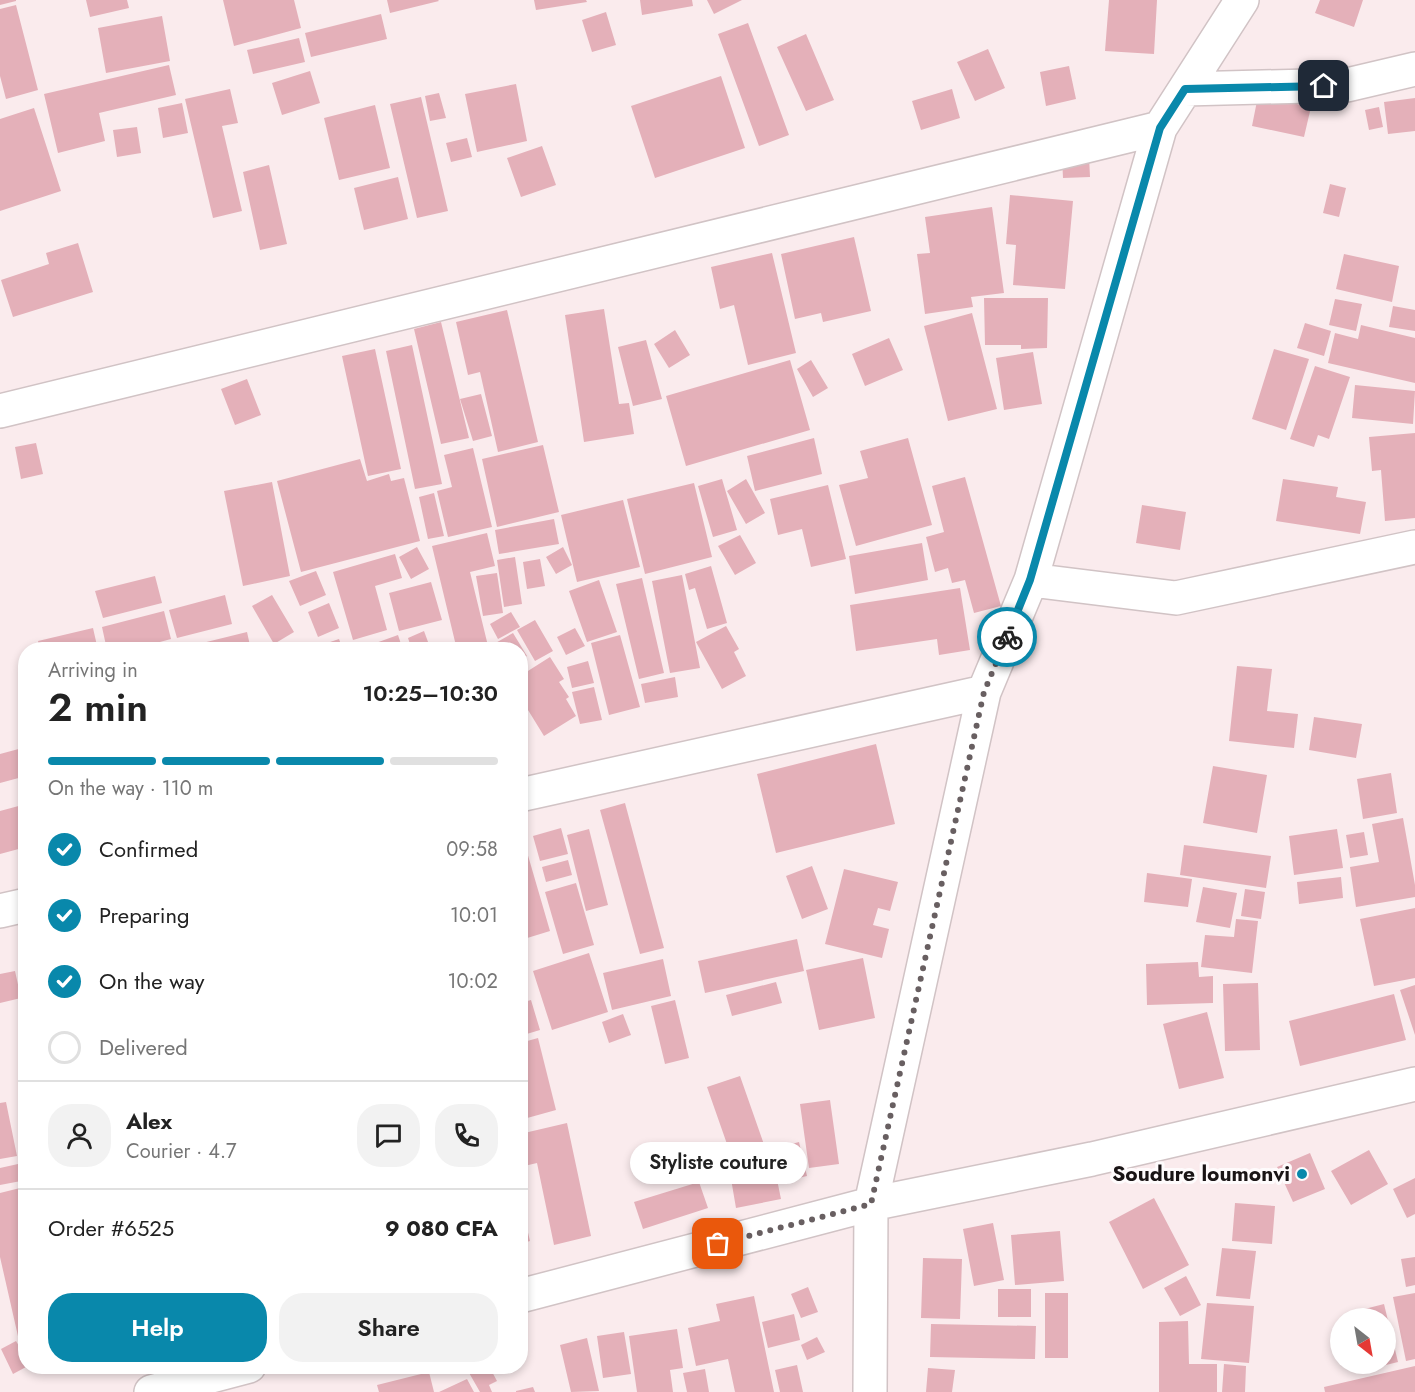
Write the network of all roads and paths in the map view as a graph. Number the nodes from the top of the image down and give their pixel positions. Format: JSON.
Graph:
{"nodes":[{"id":1,"x":1242,"y":0,"type":"edge"},
{"id":2,"x":1415,"y":69,"type":"edge"},
{"id":3,"x":1185,"y":89,"type":"junction"},
{"id":4,"x":1160,"y":128,"type":"junction"},
{"id":5,"x":0,"y":411,"type":"edge"},
{"id":6,"x":1415,"y":548,"type":"edge"},
{"id":7,"x":1030,"y":580,"type":"junction"},
{"id":8,"x":984,"y":692,"type":"junction"},
{"id":9,"x":528,"y":793,"type":"edge"},
{"id":10,"x":18,"y":907,"type":"edge"},
{"id":11,"x":0,"y":911,"type":"edge"},
{"id":12,"x":1415,"y":1084,"type":"edge"},
{"id":13,"x":871,"y":1204,"type":"junction"},
{"id":14,"x":528,"y":1294,"type":"edge"},
{"id":15,"x":219,"y":1374,"type":"edge"},
{"id":16,"x":151,"y":1392,"type":"edge"},
{"id":17,"x":870,"y":1392,"type":"edge"}],
"edges":[{"from":1,"to":3,"type":"street"},
{"from":2,"to":3,"type":"street"},
{"from":3,"to":4,"type":"street"},
{"from":4,"to":5,"type":"street"},
{"from":4,"to":7,"type":"street"},
{"from":6,"to":7,"type":"street"},
{"from":7,"to":8,"type":"street"},
{"from":8,"to":9,"type":"street"},
{"from":8,"to":13,"type":"street"},
{"from":10,"to":11,"type":"street"},
{"from":12,"to":13,"type":"street"},
{"from":13,"to":14,"type":"street"},
{"from":13,"to":17,"type":"street"},
{"from":15,"to":16,"type":"street"}]}
